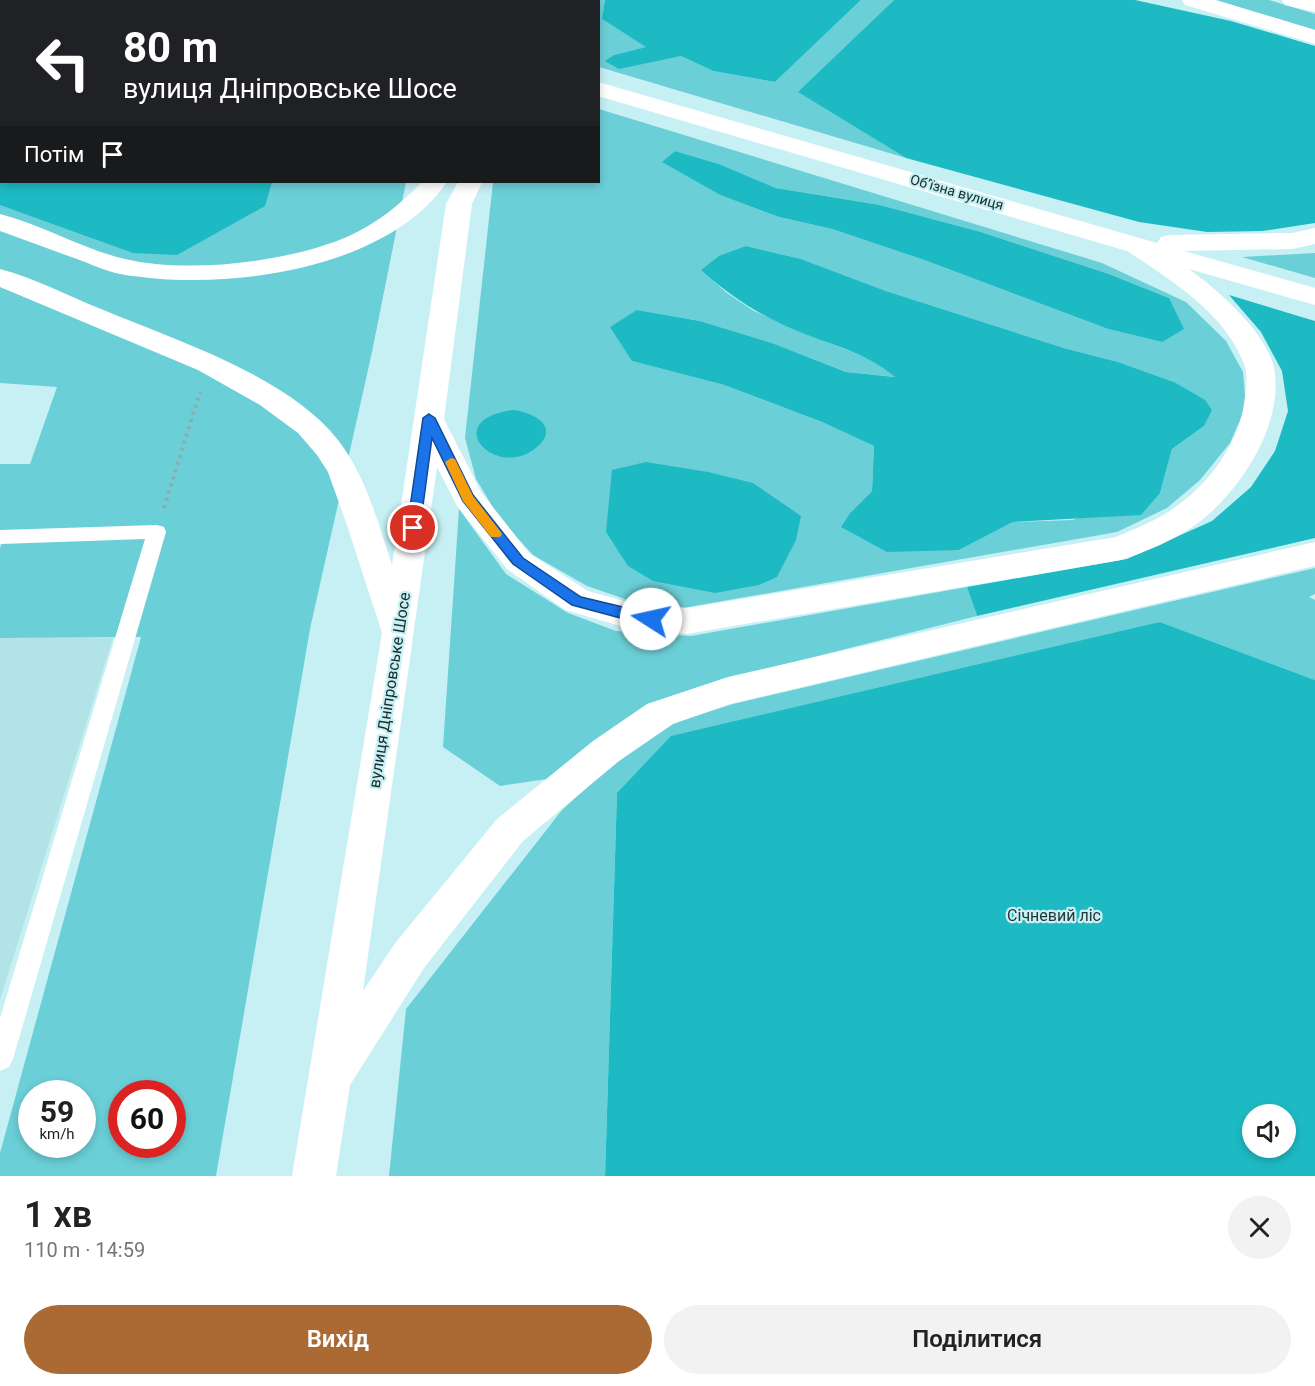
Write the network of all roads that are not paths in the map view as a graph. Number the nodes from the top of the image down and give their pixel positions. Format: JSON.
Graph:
{"nodes":[{"id":1,"x":1193,"y":0,"type":"edge"},
{"id":2,"x":1293,"y":0,"type":"edge"},
{"id":3,"x":1315,"y":6,"type":"edge"},
{"id":4,"x":1315,"y":37,"type":"edge"},
{"id":5,"x":600,"y":90,"type":"edge"},
{"id":6,"x":434,"y":183,"type":"edge"},
{"id":7,"x":461,"y":189,"type":"edge"},
{"id":8,"x":0,"y":222,"type":"edge"},
{"id":9,"x":1315,"y":236,"type":"edge"},
{"id":10,"x":1133,"y":243,"type":"junction"},
{"id":11,"x":0,"y":277,"type":"edge"},
{"id":12,"x":1315,"y":297,"type":"edge"},
{"id":13,"x":429,"y":418,"type":"junction"},
{"id":14,"x":0,"y":537,"type":"edge"},
{"id":15,"x":1315,"y":554,"type":"edge"},
{"id":16,"x":398,"y":637,"type":"junction"},
{"id":17,"x":0,"y":1059,"type":"edge"},
{"id":18,"x":328,"y":1081,"type":"junction"},
{"id":19,"x":314,"y":1176,"type":"edge"}],
"edges":[{"from":1,"to":4,"type":"main road"},
{"from":2,"to":3,"type":"main road"},
{"from":5,"to":10,"type":"main road","name":"Обʼїзна вулиця"},
{"from":6,"to":8,"type":"main road"},
{"from":7,"to":13,"type":"main road","name":"вулиця Дніпровське Шосе"},
{"from":9,"to":10,"type":"main road"},
{"from":10,"to":12,"type":"main road","name":"Обʼїзна вулиця"},
{"from":10,"to":13,"type":"main road"},
{"from":11,"to":16,"type":"main road"},
{"from":13,"to":16,"type":"main road","name":"вулиця Дніпровське Шосе"},
{"from":14,"to":17,"type":"lane"},
{"from":15,"to":18,"type":"main road"},
{"from":16,"to":18,"type":"main road","name":"вулиця Дніпровське Шосе"},
{"from":18,"to":19,"type":"main road","name":"вулиця Дніпровське Шосе"}]}
